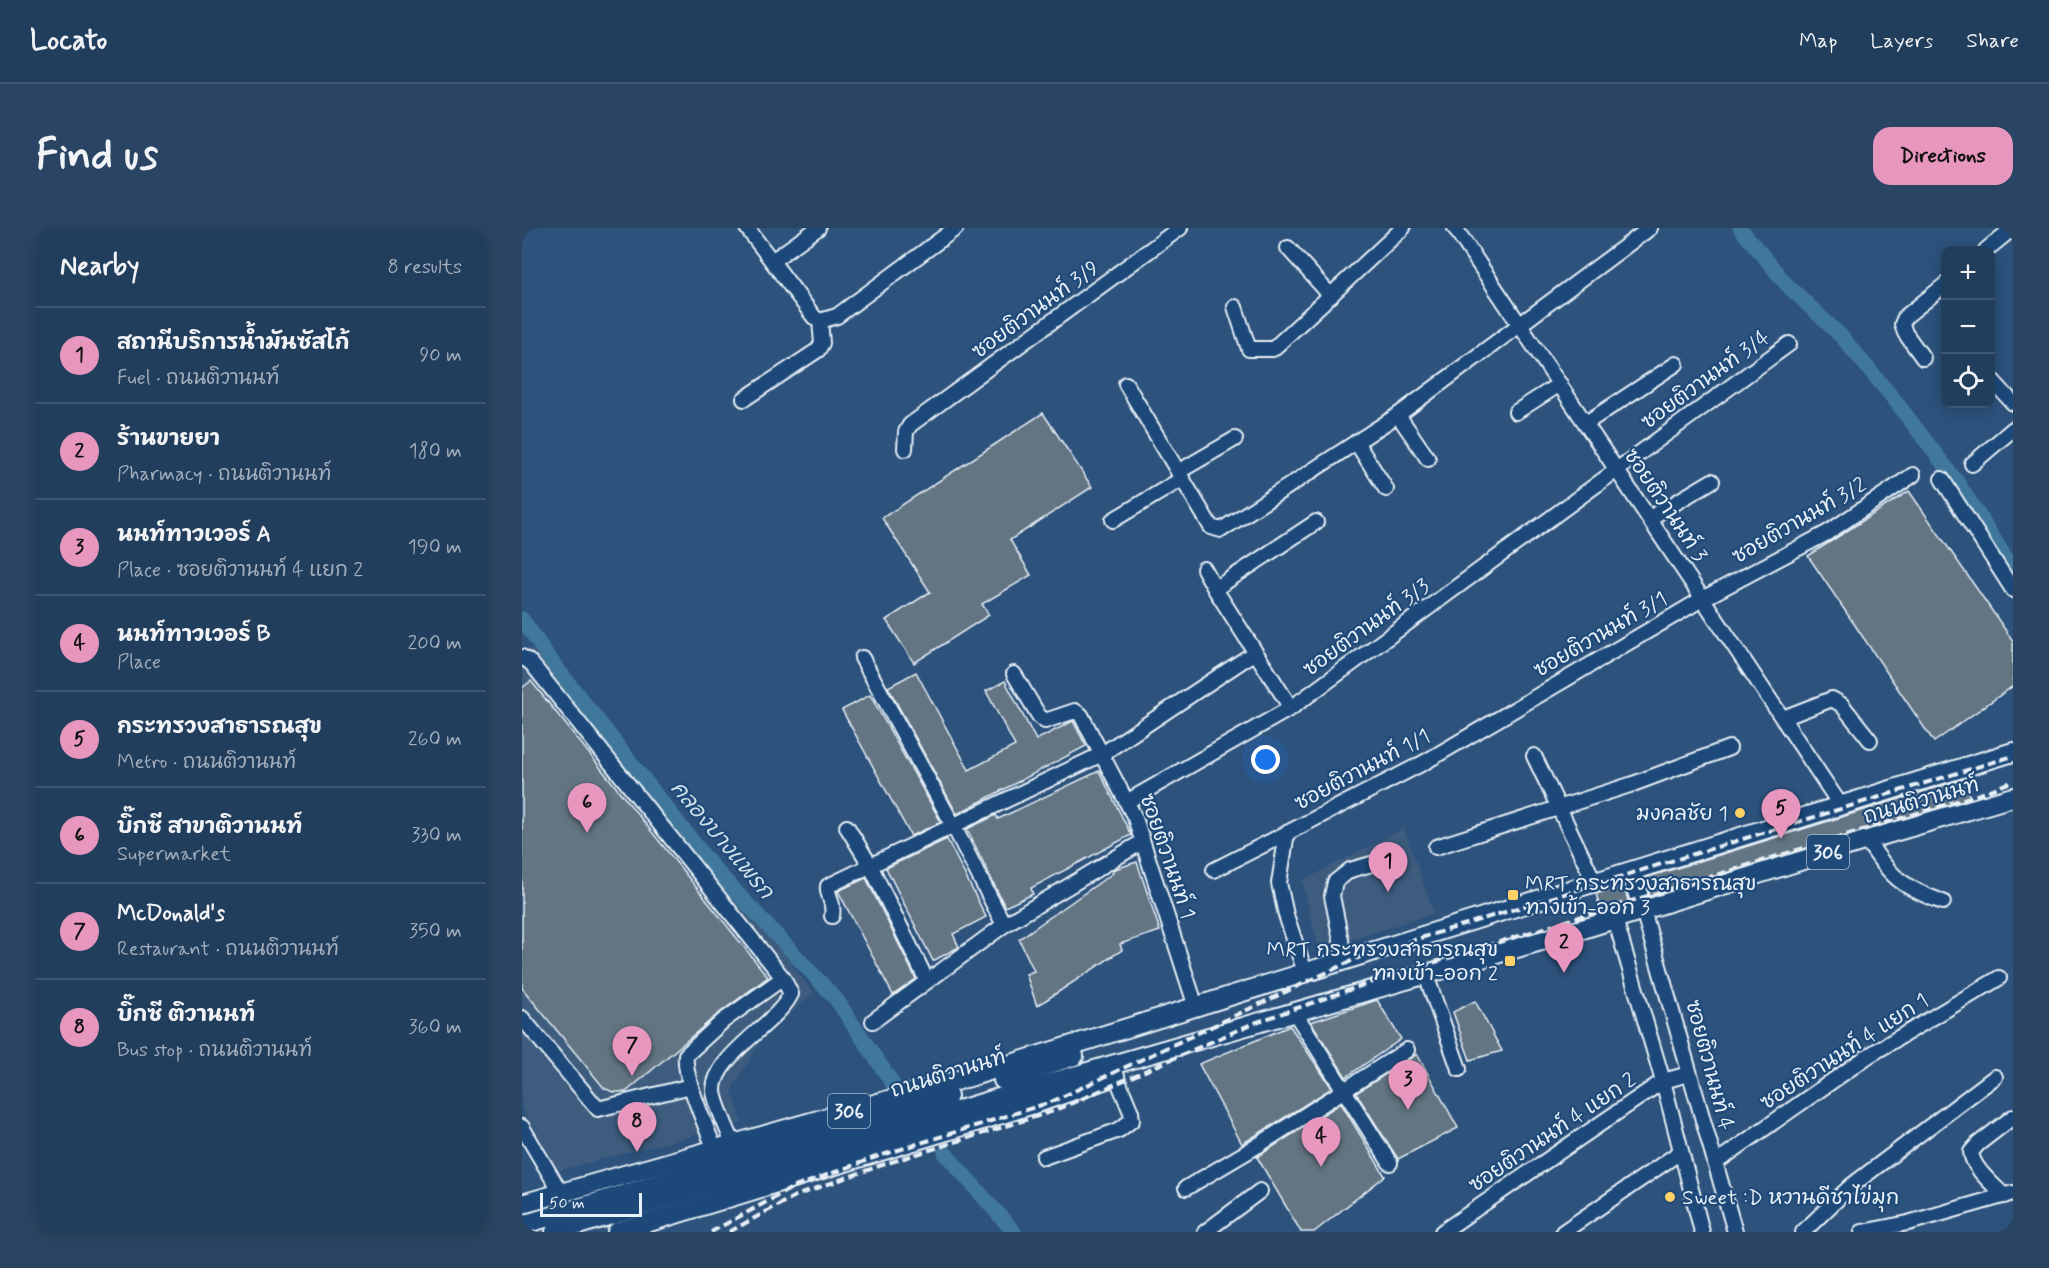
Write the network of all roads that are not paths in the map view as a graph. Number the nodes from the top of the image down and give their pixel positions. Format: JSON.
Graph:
{"nodes":[{"id":1,"x":747,"y":228,"type":"edge"},
{"id":2,"x":818,"y":228,"type":"edge"},
{"id":3,"x":956,"y":228,"type":"edge"},
{"id":4,"x":1180,"y":228,"type":"edge"},
{"id":5,"x":1403,"y":228,"type":"edge"},
{"id":6,"x":1455,"y":228,"type":"edge"},
{"id":7,"x":1650,"y":228,"type":"edge"},
{"id":8,"x":2013,"y":228,"type":"edge"},
{"id":9,"x":1991,"y":246,"type":"edge"},
{"id":10,"x":1288,"y":248,"type":"dead end"},
{"id":11,"x":772,"y":261,"type":"junction"},
{"id":12,"x":1941,"y":288,"type":"edge"},
{"id":13,"x":1330,"y":296,"type":"junction"},
{"id":14,"x":1235,"y":307,"type":"dead end"},
{"id":15,"x":820,"y":321,"type":"junction"},
{"id":16,"x":1520,"y":324,"type":"junction"},
{"id":17,"x":1789,"y":344,"type":"dead end"},
{"id":18,"x":1923,"y":358,"type":"dead end"},
{"id":19,"x":1676,"y":363,"type":"dead end"},
{"id":20,"x":1995,"y":383,"type":"edge"},
{"id":21,"x":1126,"y":384,"type":"dead end"},
{"id":22,"x":1560,"y":384,"type":"junction"},
{"id":23,"x":744,"y":399,"type":"dead end"},
{"id":24,"x":2013,"y":402,"type":"edge"},
{"id":25,"x":1516,"y":412,"type":"dead end"},
{"id":26,"x":1398,"y":415,"type":"junction"},
{"id":27,"x":1586,"y":423,"type":"junction"},
{"id":28,"x":2013,"y":429,"type":"edge"},
{"id":29,"x":1235,"y":439,"type":"dead end"},
{"id":30,"x":1356,"y":442,"type":"junction"},
{"id":31,"x":905,"y":450,"type":"dead end"},
{"id":32,"x":1428,"y":459,"type":"dead end"},
{"id":33,"x":1972,"y":464,"type":"dead end"},
{"id":34,"x":1617,"y":469,"type":"junction"},
{"id":35,"x":1913,"y":475,"type":"dead end"},
{"id":36,"x":1180,"y":476,"type":"junction"},
{"id":37,"x":1942,"y":479,"type":"dead end"},
{"id":38,"x":1712,"y":481,"type":"dead end"},
{"id":39,"x":1386,"y":489,"type":"dead end"},
{"id":40,"x":1650,"y":518,"type":"junction"},
{"id":41,"x":1113,"y":520,"type":"dead end"},
{"id":42,"x":1316,"y":522,"type":"dead end"},
{"id":43,"x":1204,"y":568,"type":"dead end"},
{"id":44,"x":1215,"y":589,"type":"junction"},
{"id":45,"x":2013,"y":590,"type":"edge"},
{"id":46,"x":1704,"y":598,"type":"junction"},
{"id":47,"x":1254,"y":653,"type":"junction"},
{"id":48,"x":522,"y":657,"type":"edge"},
{"id":49,"x":862,"y":658,"type":"dead end"},
{"id":50,"x":1014,"y":674,"type":"dead end"},
{"id":51,"x":1518,"y":705,"type":"joint"},
{"id":52,"x":1291,"y":708,"type":"junction"},
{"id":53,"x":1783,"y":718,"type":"junction"},
{"id":54,"x":1870,"y":740,"type":"dead end"},
{"id":55,"x":1729,"y":748,"type":"dead end"},
{"id":56,"x":2013,"y":752,"type":"edge"},
{"id":57,"x":1102,"y":754,"type":"junction"},
{"id":58,"x":1534,"y":756,"type":"dead end"},
{"id":59,"x":2013,"y":797,"type":"edge"},
{"id":60,"x":1128,"y":801,"type":"junction"},
{"id":61,"x":1841,"y":806,"type":"junction"},
{"id":62,"x":1558,"y":807,"type":"junction"},
{"id":63,"x":953,"y":825,"type":"junction"},
{"id":64,"x":847,"y":827,"type":"dead end"},
{"id":65,"x":1287,"y":832,"type":"junction"},
{"id":66,"x":1867,"y":840,"type":"junction"},
{"id":67,"x":1142,"y":842,"type":"junction"},
{"id":68,"x":1436,"y":847,"type":"dead end"},
{"id":69,"x":1375,"y":862,"type":"dead end"},
{"id":70,"x":870,"y":865,"type":"junction"},
{"id":71,"x":1214,"y":870,"type":"dead end"},
{"id":72,"x":1631,"y":872,"type":"junction"},
{"id":73,"x":1595,"y":883,"type":"junction"},
{"id":74,"x":1943,"y":903,"type":"dead end"},
{"id":75,"x":1643,"y":910,"type":"junction"},
{"id":76,"x":832,"y":916,"type":"dead end"},
{"id":77,"x":1615,"y":919,"type":"junction"},
{"id":78,"x":1004,"y":925,"type":"junction"},
{"id":79,"x":1345,"y":960,"type":"junction"},
{"id":80,"x":1305,"y":972,"type":"junction"},
{"id":81,"x":1426,"y":975,"type":"junction"},
{"id":82,"x":783,"y":978,"type":"junction"},
{"id":83,"x":1999,"y":978,"type":"dead end"},
{"id":84,"x":927,"y":981,"type":"junction"},
{"id":85,"x":1196,"y":1007,"type":"junction"},
{"id":86,"x":1295,"y":1013,"type":"junction"},
{"id":87,"x":1176,"y":1014,"type":"junction"},
{"id":88,"x":522,"y":1018,"type":"edge"},
{"id":89,"x":873,"y":1021,"type":"dead end"},
{"id":90,"x":1407,"y":1050,"type":"dead end"},
{"id":91,"x":1153,"y":1055,"type":"junction"},
{"id":92,"x":1459,"y":1069,"type":"dead end"},
{"id":93,"x":1689,"y":1074,"type":"junction"},
{"id":94,"x":1116,"y":1076,"type":"junction"},
{"id":95,"x":1995,"y":1077,"type":"dead end"},
{"id":96,"x":1663,"y":1082,"type":"junction"},
{"id":97,"x":691,"y":1086,"type":"junction"},
{"id":98,"x":1343,"y":1091,"type":"junction"},
{"id":99,"x":2013,"y":1117,"type":"edge"},
{"id":100,"x":522,"y":1127,"type":"edge"},
{"id":101,"x":733,"y":1143,"type":"junction"},
{"id":102,"x":714,"y":1148,"type":"junction"},
{"id":103,"x":1679,"y":1152,"type":"junction"},
{"id":104,"x":1044,"y":1157,"type":"dead end"},
{"id":105,"x":757,"y":1162,"type":"junction"},
{"id":106,"x":1390,"y":1163,"type":"dead end"},
{"id":107,"x":1715,"y":1163,"type":"junction"},
{"id":108,"x":1186,"y":1188,"type":"dead end"},
{"id":109,"x":1260,"y":1191,"type":"dead end"},
{"id":110,"x":561,"y":1193,"type":"junction"},
{"id":111,"x":2009,"y":1195,"type":"edge"},
{"id":112,"x":522,"y":1204,"type":"edge"},
{"id":113,"x":522,"y":1225,"type":"edge"},
{"id":114,"x":555,"y":1232,"type":"edge"},
{"id":115,"x":617,"y":1232,"type":"edge"},
{"id":116,"x":1205,"y":1232,"type":"edge"},
{"id":117,"x":1442,"y":1232,"type":"edge"},
{"id":118,"x":1563,"y":1232,"type":"edge"},
{"id":119,"x":1702,"y":1232,"type":"edge"},
{"id":120,"x":1734,"y":1232,"type":"edge"},
{"id":121,"x":1803,"y":1232,"type":"edge"},
{"id":122,"x":1862,"y":1232,"type":"edge"}],
"edges":[{"from":1,"to":11,"type":"street"},
{"from":2,"to":11,"type":"street"},
{"from":3,"to":15,"type":"street"},
{"from":4,"to":31,"type":"street","name":"ซอยติวานนท์ 3/9"},
{"from":5,"to":13,"type":"street"},
{"from":6,"to":16,"type":"street","name":"ซอยติวานนท์ 3"},
{"from":7,"to":16,"type":"street"},
{"from":8,"to":9,"type":"street"},
{"from":10,"to":13,"type":"street"},
{"from":11,"to":15,"type":"street"},
{"from":12,"to":18,"type":"street"},
{"from":13,"to":14,"type":"street"},
{"from":15,"to":23,"type":"street"},
{"from":16,"to":22,"type":"street","name":"ซอยติวานนท์ 3"},
{"from":16,"to":26,"type":"street"},
{"from":17,"to":34,"type":"street","name":"ซอยติวานนท์ 3/4"},
{"from":19,"to":27,"type":"street"},
{"from":20,"to":24,"type":"street"},
{"from":21,"to":36,"type":"street"},
{"from":22,"to":25,"type":"street"},
{"from":22,"to":27,"type":"street","name":"ซอยติวานนท์ 3"},
{"from":26,"to":30,"type":"street"},
{"from":26,"to":32,"type":"street"},
{"from":27,"to":34,"type":"street","name":"ซอยติวานนท์ 3"},
{"from":28,"to":33,"type":"street"},
{"from":29,"to":36,"type":"street"},
{"from":30,"to":36,"type":"street"},
{"from":30,"to":39,"type":"street"},
{"from":34,"to":40,"type":"street","name":"ซอยติวานนท์ 3"},
{"from":34,"to":52,"type":"street","name":"ซอยติวานนท์ 3/3"},
{"from":35,"to":46,"type":"street","name":"ซอยติวานนท์ 3/2"},
{"from":36,"to":41,"type":"street"},
{"from":37,"to":45,"type":"street"},
{"from":38,"to":40,"type":"street"},
{"from":40,"to":46,"type":"street","name":"ซอยติวานนท์ 3"},
{"from":42,"to":44,"type":"street"},
{"from":43,"to":44,"type":"street"},
{"from":44,"to":47,"type":"street"},
{"from":46,"to":51,"type":"street","name":"ซอยติวานนท์ 3/1"},
{"from":46,"to":53,"type":"street","name":"ซอยติวานนท์ 3"},
{"from":47,"to":52,"type":"street"},
{"from":47,"to":57,"type":"street"},
{"from":48,"to":82,"type":"street"},
{"from":49,"to":63,"type":"street"},
{"from":50,"to":57,"type":"street","name":"ซอยติวานนท์ 1"},
{"from":51,"to":65,"type":"street","name":"ซอยติวานนท์ 1/1"},
{"from":52,"to":60,"type":"street","name":"ซอยติวานนท์ 3/3"},
{"from":53,"to":54,"type":"street"},
{"from":53,"to":61,"type":"street","name":"ซอยติวานนท์ 3"},
{"from":55,"to":62,"type":"street"},
{"from":56,"to":61,"type":"main road","name":"ถนนติวานนท์","number":"306"},
{"from":57,"to":60,"type":"street","name":"ซอยติวานนท์ 1"},
{"from":57,"to":63,"type":"street"},
{"from":58,"to":62,"type":"street"},
{"from":59,"to":66,"type":"main road","name":"ถนนติวานนท์","number":"306"},
{"from":60,"to":67,"type":"street","name":"ซอยติวานนท์ 1"},
{"from":61,"to":72,"type":"main road","name":"ถนนติวานนท์","number":"306"},
{"from":62,"to":68,"type":"street"},
{"from":62,"to":73,"type":"street"},
{"from":63,"to":70,"type":"street"},
{"from":63,"to":78,"type":"street"},
{"from":64,"to":70,"type":"street"},
{"from":65,"to":71,"type":"street"},
{"from":65,"to":80,"type":"street","name":"ซอยติวานนท์ 1/1"},
{"from":66,"to":74,"type":"street"},
{"from":66,"to":75,"type":"main road","name":"ถนนติวานนท์","number":"306"},
{"from":67,"to":78,"type":"street"},
{"from":67,"to":85,"type":"street","name":"ซอยติวานนท์ 1"},
{"from":69,"to":79,"type":"street"},
{"from":70,"to":76,"type":"street"},
{"from":70,"to":84,"type":"street"},
{"from":72,"to":73,"type":"main road","name":"ถนนติวานนท์","number":"306"},
{"from":72,"to":75,"type":"main road"},
{"from":73,"to":79,"type":"main road","name":"ถนนติวานนท์","number":"306"},
{"from":75,"to":77,"type":"main road","name":"ถนนติวานนท์","number":"306"},
{"from":75,"to":93,"type":"street","name":"ซอยติวานนท์ 4"},
{"from":77,"to":81,"type":"main road","name":"ถนนติวานนท์","number":"306"},
{"from":77,"to":96,"type":"street"},
{"from":78,"to":84,"type":"street"},
{"from":79,"to":80,"type":"main road","name":"ถนนติวานนท์","number":"306"},
{"from":80,"to":85,"type":"main road","name":"ถนนติวานนท์","number":"306"},
{"from":81,"to":86,"type":"main road","name":"ถนนติวานนท์","number":"306"},
{"from":81,"to":92,"type":"street"},
{"from":82,"to":97,"type":"street"},
{"from":82,"to":101,"type":"street"},
{"from":83,"to":107,"type":"street","name":"ซอยติวานนท์ 4 แยก 1"},
{"from":84,"to":89,"type":"street"},
{"from":85,"to":87,"type":"main road","name":"ถนนติวานนท์","number":"306"},
{"from":86,"to":91,"type":"main road","name":"ถนนติวานนท์","number":"306"},
{"from":86,"to":98,"type":"street"},
{"from":87,"to":101,"type":"main road","name":"ถนนติวานนท์","number":"306"},
{"from":87,"to":105,"type":"main road","name":"ถนนติวานนท์","number":"306"},
{"from":88,"to":97,"type":"street"},
{"from":90,"to":98,"type":"street"},
{"from":91,"to":94,"type":"main road","name":"ถนนติวานนท์","number":"306"},
{"from":91,"to":105,"type":"main road","name":"ถนนติวานนท์","number":"306"},
{"from":93,"to":96,"type":"street","name":"ซอยติวานนท์ 4 แยก 2"},
{"from":93,"to":107,"type":"street","name":"ซอยติวานนท์ 4"},
{"from":94,"to":104,"type":"street"},
{"from":94,"to":115,"type":"main road","name":"ถนนติวานนท์","number":"306"},
{"from":95,"to":121,"type":"street"},
{"from":96,"to":103,"type":"street"},
{"from":96,"to":117,"type":"street","name":"ซอยติวานนท์ 4 แยก 2"},
{"from":97,"to":102,"type":"street"},
{"from":98,"to":106,"type":"street"},
{"from":98,"to":108,"type":"street"},
{"from":99,"to":111,"type":"street"},
{"from":100,"to":110,"type":"street"},
{"from":101,"to":102,"type":"main road","name":"ถนนติวานนท์","number":"306"},
{"from":102,"to":110,"type":"main road","name":"ถนนติวานนท์","number":"306"},
{"from":103,"to":118,"type":"street"},
{"from":103,"to":119,"type":"street"},
{"from":105,"to":113,"type":"main road","name":"ถนนติวานนท์"},
{"from":105,"to":114,"type":"main road","name":"ถนนติวานนท์"},
{"from":107,"to":120,"type":"street","name":"ซอยติวานนท์ 4"},
{"from":109,"to":116,"type":"street"},
{"from":110,"to":112,"type":"main road","name":"ถนนติวานนท์","number":"306"},
{"from":111,"to":122,"type":"street"}]}
